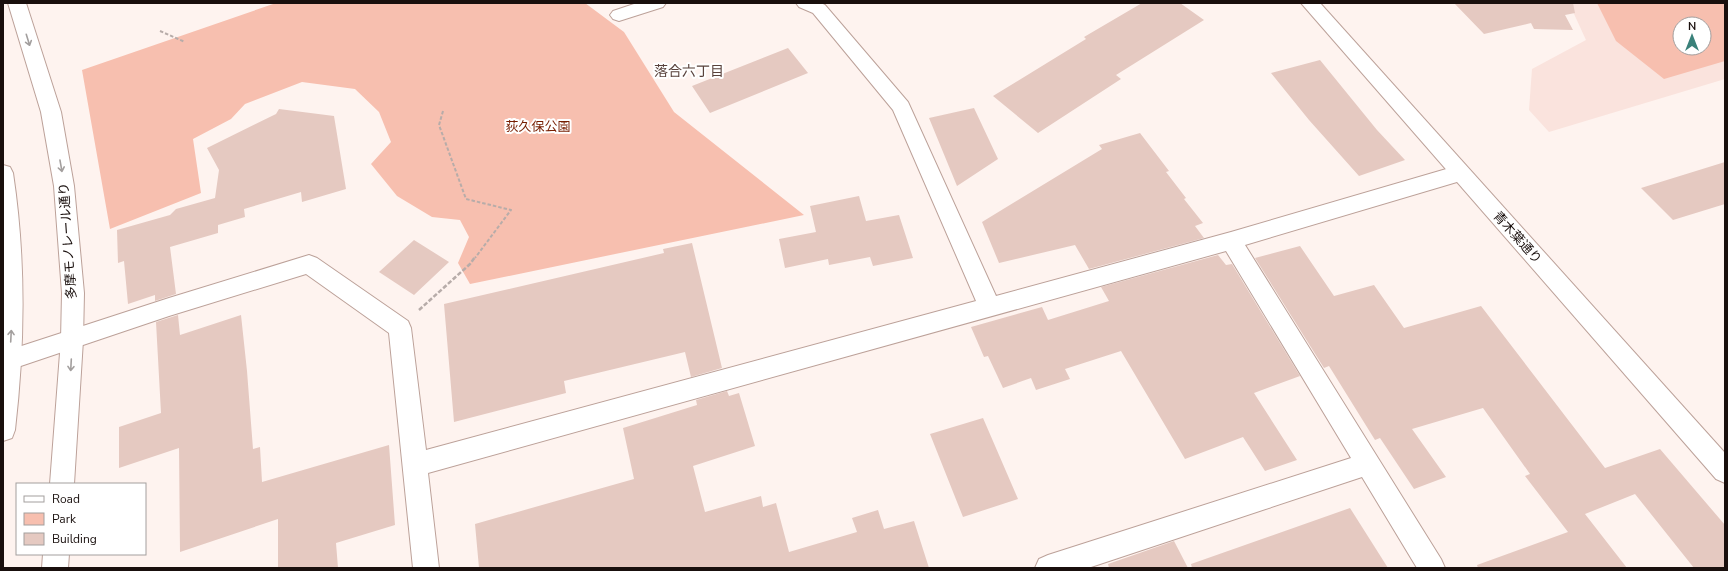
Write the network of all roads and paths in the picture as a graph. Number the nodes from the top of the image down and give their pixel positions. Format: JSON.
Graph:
{"nodes":[{"id":1,"x":16,"y":3,"type":"edge"},
{"id":2,"x":657,"y":3,"type":"edge"},
{"id":3,"x":805,"y":3,"type":"edge"},
{"id":4,"x":1310,"y":3,"type":"edge"},
{"id":5,"x":619,"y":15,"type":"dead end"},
{"id":6,"x":160,"y":31,"type":"dead end"},
{"id":7,"x":185,"y":42,"type":"dead end"},
{"id":8,"x":443,"y":111,"type":"dead end"},
{"id":9,"x":3,"y":173,"type":"edge"},
{"id":10,"x":1460,"y":173,"type":"junction"},
{"id":11,"x":1230,"y":241,"type":"junction"},
{"id":12,"x":989,"y":306,"type":"junction"},
{"id":13,"x":400,"y":328,"type":"junction"},
{"id":14,"x":72,"y":340,"type":"junction"},
{"id":15,"x":7,"y":361,"type":"edge"},
{"id":16,"x":3,"y":430,"type":"edge"},
{"id":17,"x":1368,"y":464,"type":"junction"},
{"id":18,"x":415,"y":465,"type":"junction"},
{"id":19,"x":1725,"y":471,"type":"edge"},
{"id":20,"x":62,"y":483,"type":"edge"},
{"id":21,"x":56,"y":555,"type":"edge"},
{"id":22,"x":55,"y":568,"type":"edge"},
{"id":23,"x":426,"y":568,"type":"edge"},
{"id":24,"x":1048,"y":568,"type":"edge"},
{"id":25,"x":1432,"y":568,"type":"edge"}],
"edges":[{"from":1,"to":14,"type":"street","name":"多摩モノレール通り","one_way":true},
{"from":2,"to":5,"type":"street"},
{"from":3,"to":12,"type":"street"},
{"from":4,"to":10,"type":"street","name":"青木葉通り"},
{"from":6,"to":7,"type":"path"},
{"from":8,"to":13,"type":"path"},
{"from":15,"to":9,"type":"street","one_way":true},
{"from":10,"to":11,"type":"street"},
{"from":10,"to":19,"type":"street","name":"青木葉通り"},
{"from":11,"to":12,"type":"street"},
{"from":11,"to":17,"type":"street"},
{"from":12,"to":18,"type":"street"},
{"from":13,"to":14,"type":"street"},
{"from":13,"to":18,"type":"street"},
{"from":14,"to":15,"type":"street"},
{"from":14,"to":20,"type":"street","name":"多摩モノレール通り","one_way":true},
{"from":15,"to":16,"type":"street"},
{"from":17,"to":24,"type":"street"},
{"from":17,"to":25,"type":"street"},
{"from":18,"to":23,"type":"street"},
{"from":21,"to":22,"type":"street"}]}
